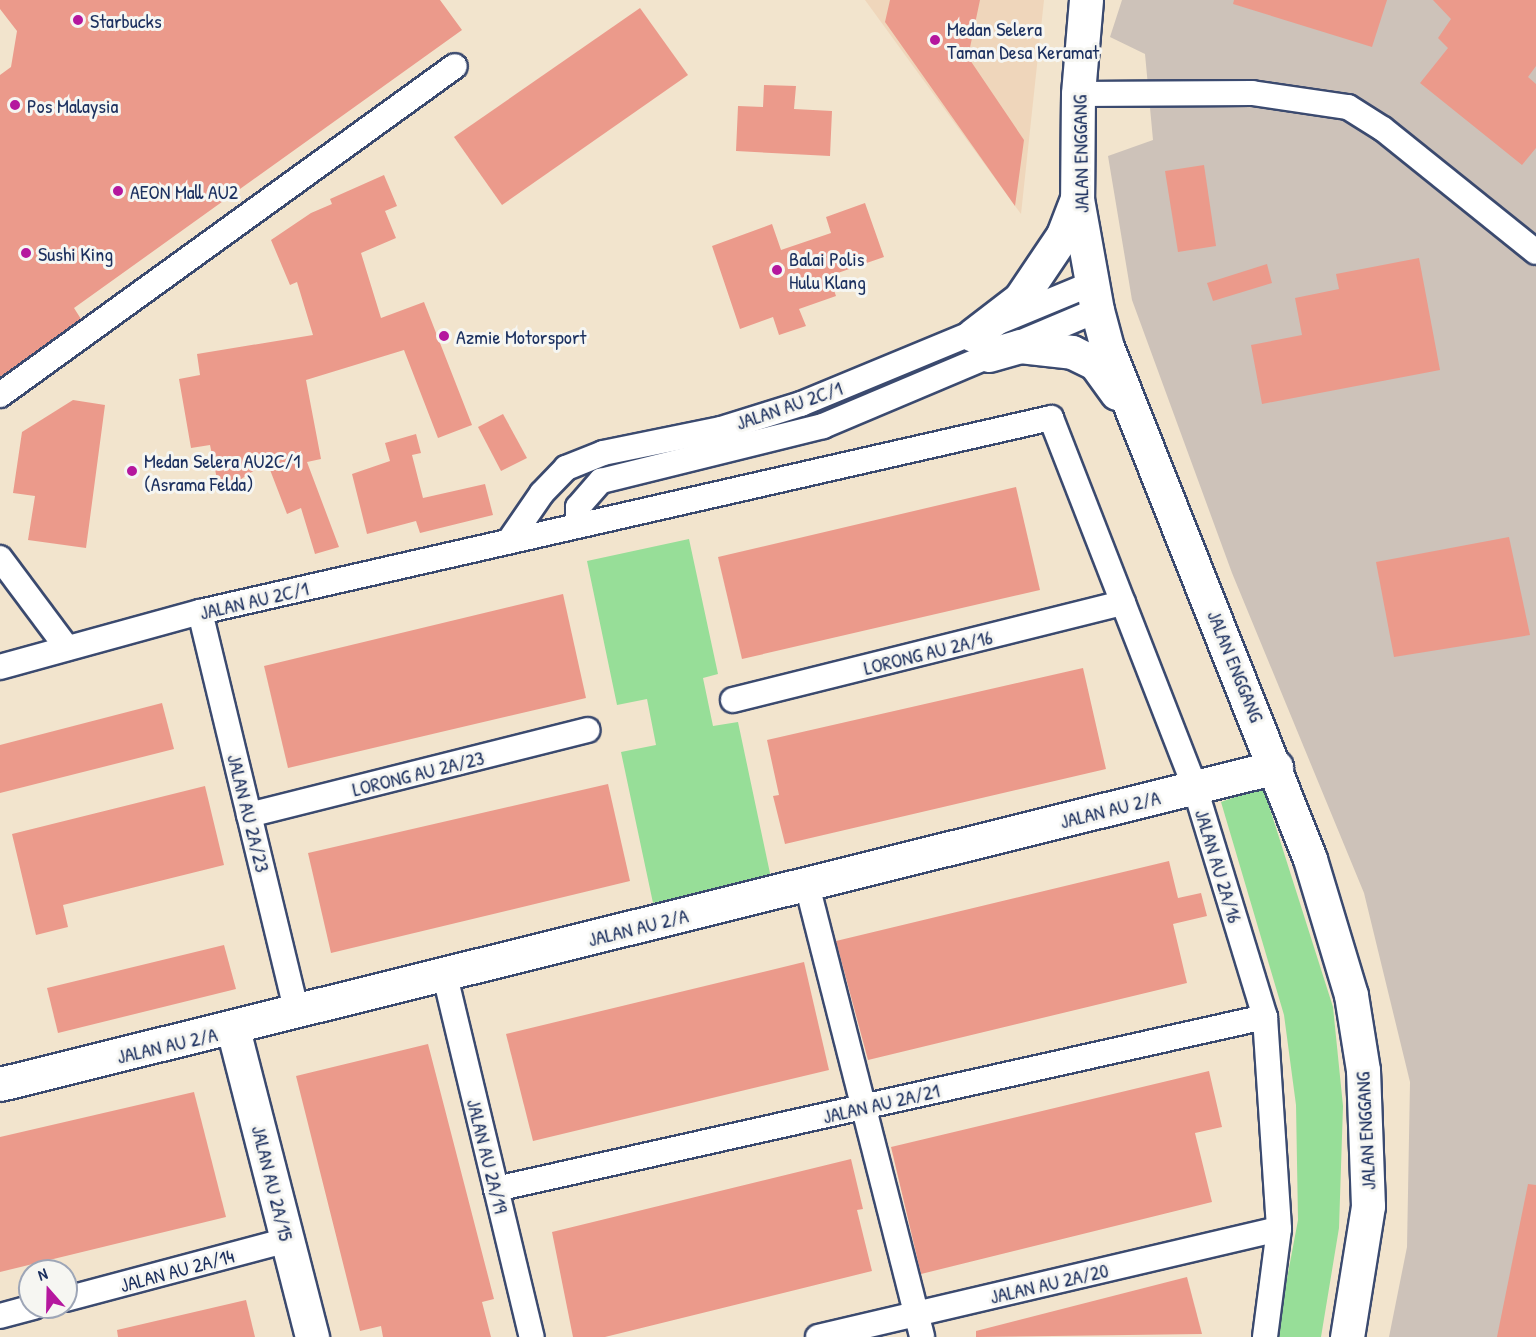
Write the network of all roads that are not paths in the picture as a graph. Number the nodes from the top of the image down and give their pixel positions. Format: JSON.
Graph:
{"nodes":[{"id":1,"x":1086,"y":0,"type":"edge"},
{"id":2,"x":455,"y":66,"type":"dead end"},
{"id":3,"x":1078,"y":94,"type":"junction"},
{"id":4,"x":1077,"y":199,"type":"junction"},
{"id":5,"x":1536,"y":252,"type":"edge"},
{"id":6,"x":1093,"y":297,"type":"junction"},
{"id":7,"x":981,"y":345,"type":"junction"},
{"id":8,"x":0,"y":395,"type":"edge"},
{"id":9,"x":1051,"y":418,"type":"joint"},
{"id":10,"x":1140,"y":424,"type":"junction"},
{"id":11,"x":578,"y":525,"type":"junction"},
{"id":12,"x":510,"y":541,"type":"junction"},
{"id":13,"x":0,"y":558,"type":"edge"},
{"id":14,"x":1123,"y":603,"type":"junction"},
{"id":15,"x":201,"y":612,"type":"junction"},
{"id":16,"x":67,"y":648,"type":"junction"},
{"id":17,"x":0,"y":668,"type":"edge"},
{"id":18,"x":733,"y":700,"type":"dead end"},
{"id":19,"x":587,"y":730,"type":"dead end"},
{"id":20,"x":1276,"y":768,"type":"junction"},
{"id":21,"x":1195,"y":788,"type":"junction"},
{"id":22,"x":249,"y":815,"type":"junction"},
{"id":23,"x":807,"y":885,"type":"junction"},
{"id":24,"x":445,"y":976,"type":"junction"},
{"id":25,"x":297,"y":1013,"type":"junction"},
{"id":26,"x":1265,"y":1017,"type":"junction"},
{"id":27,"x":233,"y":1029,"type":"junction"},
{"id":28,"x":2,"y":1076,"type":"edge"},
{"id":29,"x":864,"y":1107,"type":"junction"},
{"id":30,"x":496,"y":1189,"type":"junction"},
{"id":31,"x":1279,"y":1229,"type":"junction"},
{"id":32,"x":288,"y":1240,"type":"junction"},
{"id":33,"x":78,"y":1296,"type":"edge"},
{"id":34,"x":18,"y":1311,"type":"edge"},
{"id":35,"x":917,"y":1313,"type":"junction"},
{"id":36,"x":0,"y":1316,"type":"edge"},
{"id":37,"x":312,"y":1337,"type":"edge"},
{"id":38,"x":532,"y":1337,"type":"edge"},
{"id":39,"x":818,"y":1337,"type":"edge"},
{"id":40,"x":922,"y":1337,"type":"edge"},
{"id":41,"x":1265,"y":1337,"type":"edge"},
{"id":42,"x":1347,"y":1337,"type":"edge"}],
"edges":[{"from":1,"to":3,"type":"main road","name":"JALAN ENGGANG"},
{"from":2,"to":8,"type":"street"},
{"from":3,"to":4,"type":"main road","name":"JALAN ENGGANG"},
{"from":3,"to":5,"type":"street"},
{"from":4,"to":6,"type":"main road","name":"JALAN ENGGANG"},
{"from":4,"to":7,"type":"main road"},
{"from":6,"to":7,"type":"street","name":"JALAN AU 2C/1"},
{"from":6,"to":10,"type":"main road","name":"JALAN ENGGANG"},
{"from":7,"to":10,"type":"main road"},
{"from":7,"to":11,"type":"street","name":"JALAN AU 2C/1"},
{"from":7,"to":12,"type":"street","name":"JALAN AU 2C/1"},
{"from":9,"to":11,"type":"street","name":"JALAN AU 2C/1"},
{"from":9,"to":14,"type":"street","name":"JALAN AU 2A/16"},
{"from":10,"to":20,"type":"main road","name":"JALAN ENGGANG"},
{"from":11,"to":12,"type":"street","name":"JALAN AU 2C/1"},
{"from":12,"to":15,"type":"street","name":"JALAN AU 2C/1"},
{"from":13,"to":16,"type":"street"},
{"from":14,"to":18,"type":"street","name":"LORONG AU 2A/16"},
{"from":14,"to":21,"type":"street","name":"JALAN AU 2A/16"},
{"from":15,"to":16,"type":"street","name":"JALAN AU 2C/1"},
{"from":15,"to":22,"type":"street","name":"JALAN AU 2A/23"},
{"from":16,"to":17,"type":"street","name":"JALAN AU 2C/1"},
{"from":19,"to":22,"type":"street","name":"LORONG AU 2A/23"},
{"from":20,"to":21,"type":"main road","name":"JALAN AU 2/A"},
{"from":20,"to":42,"type":"main road","name":"JALAN ENGGANG"},
{"from":21,"to":23,"type":"main road","name":"JALAN AU 2/A"},
{"from":21,"to":26,"type":"street","name":"JALAN AU 2A/16"},
{"from":22,"to":25,"type":"street","name":"JALAN AU 2A/23"},
{"from":23,"to":24,"type":"main road","name":"JALAN AU 2/A"},
{"from":23,"to":29,"type":"street"},
{"from":24,"to":25,"type":"main road","name":"JALAN AU 2/A"},
{"from":24,"to":30,"type":"street","name":"JALAN AU 2A/19"},
{"from":25,"to":27,"type":"main road","name":"JALAN AU 2/A"},
{"from":26,"to":29,"type":"street","name":"JALAN AU 2A/21"},
{"from":26,"to":31,"type":"street","name":"JALAN AU 2A/16"},
{"from":27,"to":28,"type":"main road","name":"JALAN AU 2/A"},
{"from":27,"to":32,"type":"main road","name":"JALAN AU 2A/15"},
{"from":29,"to":30,"type":"street","name":"JALAN AU 2A/21"},
{"from":29,"to":35,"type":"street"},
{"from":30,"to":38,"type":"street","name":"JALAN AU 2A/19"},
{"from":31,"to":35,"type":"street","name":"JALAN AU 2A/20"},
{"from":31,"to":41,"type":"street","name":"JALAN AU 2A/16"},
{"from":32,"to":33,"type":"street","name":"JALAN AU 2A/14"},
{"from":32,"to":37,"type":"main road","name":"JALAN AU 2A/15"},
{"from":34,"to":36,"type":"street"},
{"from":35,"to":39,"type":"street","name":"JALAN AU 2A/20"},
{"from":35,"to":40,"type":"street"}]}
